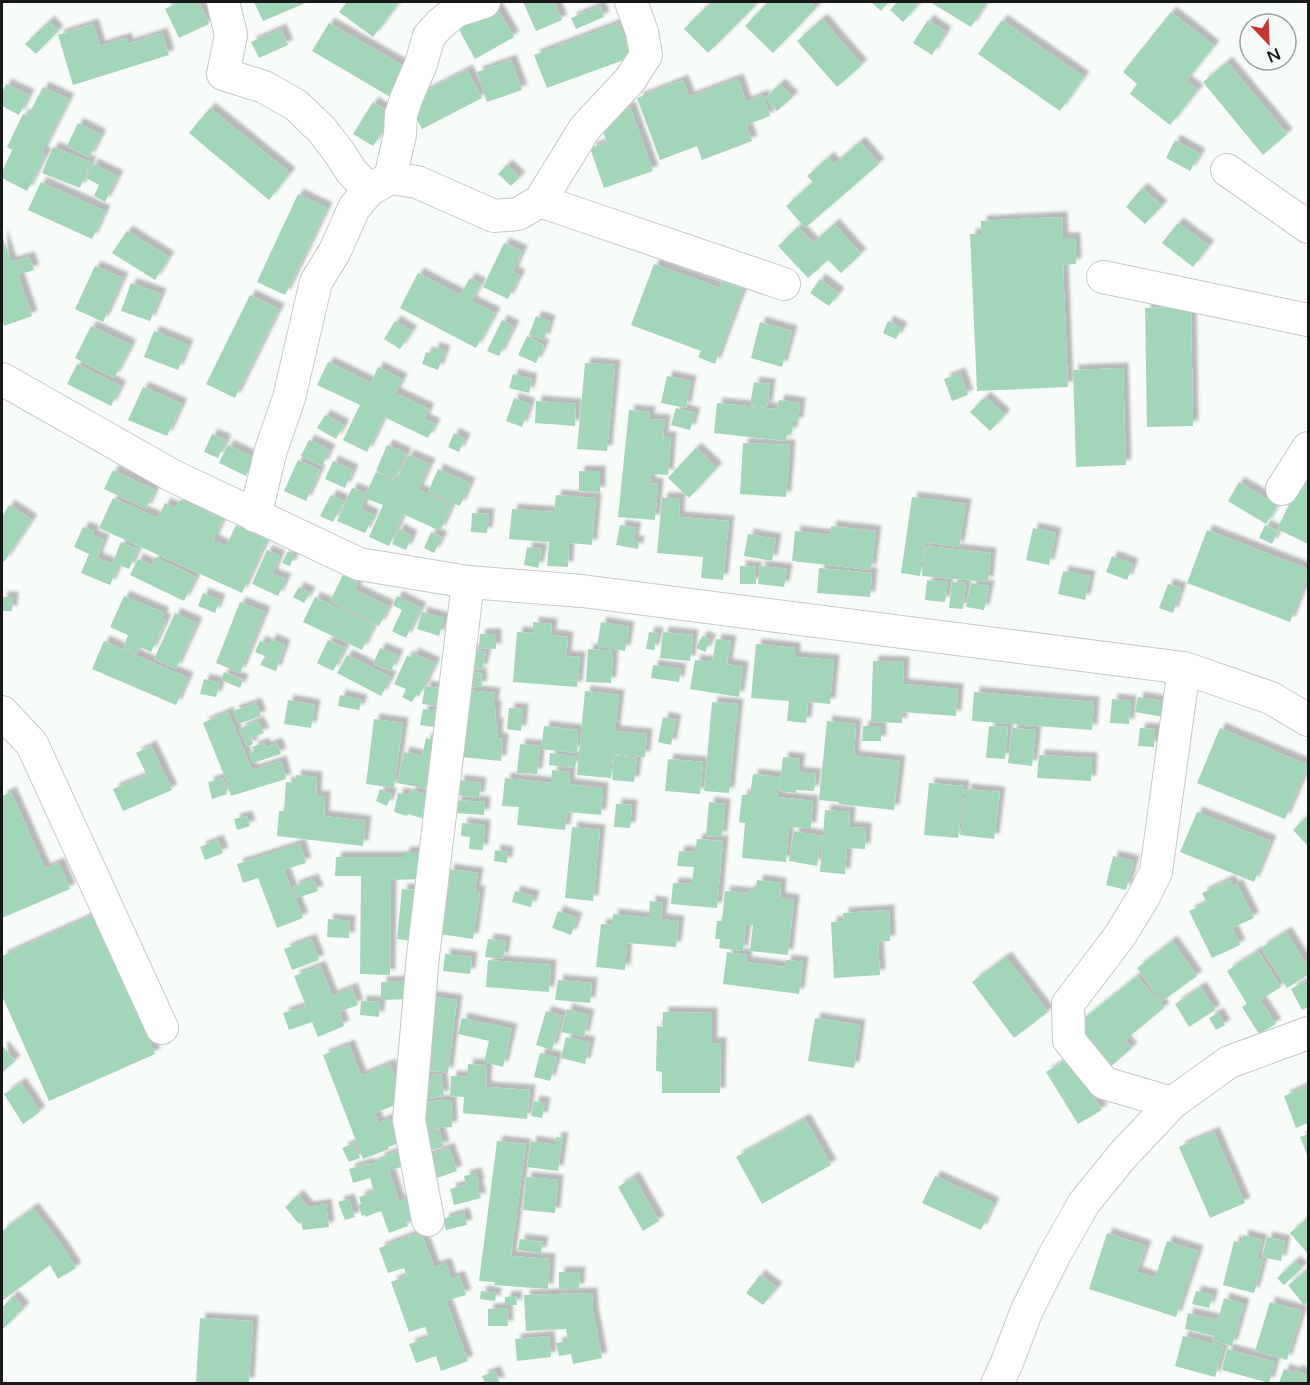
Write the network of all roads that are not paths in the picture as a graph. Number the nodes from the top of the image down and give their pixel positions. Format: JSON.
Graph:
{"nodes":[{"id":1,"x":223,"y":2,"type":"edge"},
{"id":2,"x":484,"y":2,"type":"edge"},
{"id":3,"x":631,"y":2,"type":"edge"},
{"id":4,"x":1227,"y":170,"type":"dead end"},
{"id":5,"x":380,"y":184,"type":"junction"},
{"id":6,"x":540,"y":201,"type":"junction"},
{"id":7,"x":1308,"y":227,"type":"edge"},
{"id":8,"x":1103,"y":277,"type":"dead end"},
{"id":9,"x":784,"y":284,"type":"dead end"},
{"id":10,"x":1308,"y":320,"type":"edge"},
{"id":11,"x":2,"y":379,"type":"edge"},
{"id":12,"x":1308,"y":448,"type":"edge"},
{"id":13,"x":1282,"y":489,"type":"dead end"},
{"id":14,"x":255,"y":516,"type":"junction"},
{"id":15,"x":468,"y":582,"type":"junction"},
{"id":16,"x":1184,"y":668,"type":"junction"},
{"id":17,"x":2,"y":712,"type":"edge"},
{"id":18,"x":1308,"y":720,"type":"edge"},
{"id":19,"x":162,"y":1028,"type":"dead end"},
{"id":20,"x":1308,"y":1033,"type":"edge"},
{"id":21,"x":1173,"y":1103,"type":"junction"},
{"id":22,"x":428,"y":1220,"type":"dead end"},
{"id":23,"x":997,"y":1383,"type":"edge"}],
"edges":[{"from":1,"to":5,"type":"street"},
{"from":2,"to":5,"type":"street"},
{"from":3,"to":6,"type":"street"},
{"from":4,"to":7,"type":"street"},
{"from":5,"to":6,"type":"street"},
{"from":5,"to":14,"type":"street"},
{"from":6,"to":9,"type":"street"},
{"from":8,"to":10,"type":"street"},
{"from":11,"to":14,"type":"street"},
{"from":12,"to":13,"type":"street"},
{"from":14,"to":15,"type":"street"},
{"from":15,"to":16,"type":"street"},
{"from":15,"to":22,"type":"street"},
{"from":16,"to":18,"type":"street"},
{"from":16,"to":21,"type":"street"},
{"from":17,"to":19,"type":"street"},
{"from":20,"to":21,"type":"street"},
{"from":21,"to":23,"type":"street"}]}
